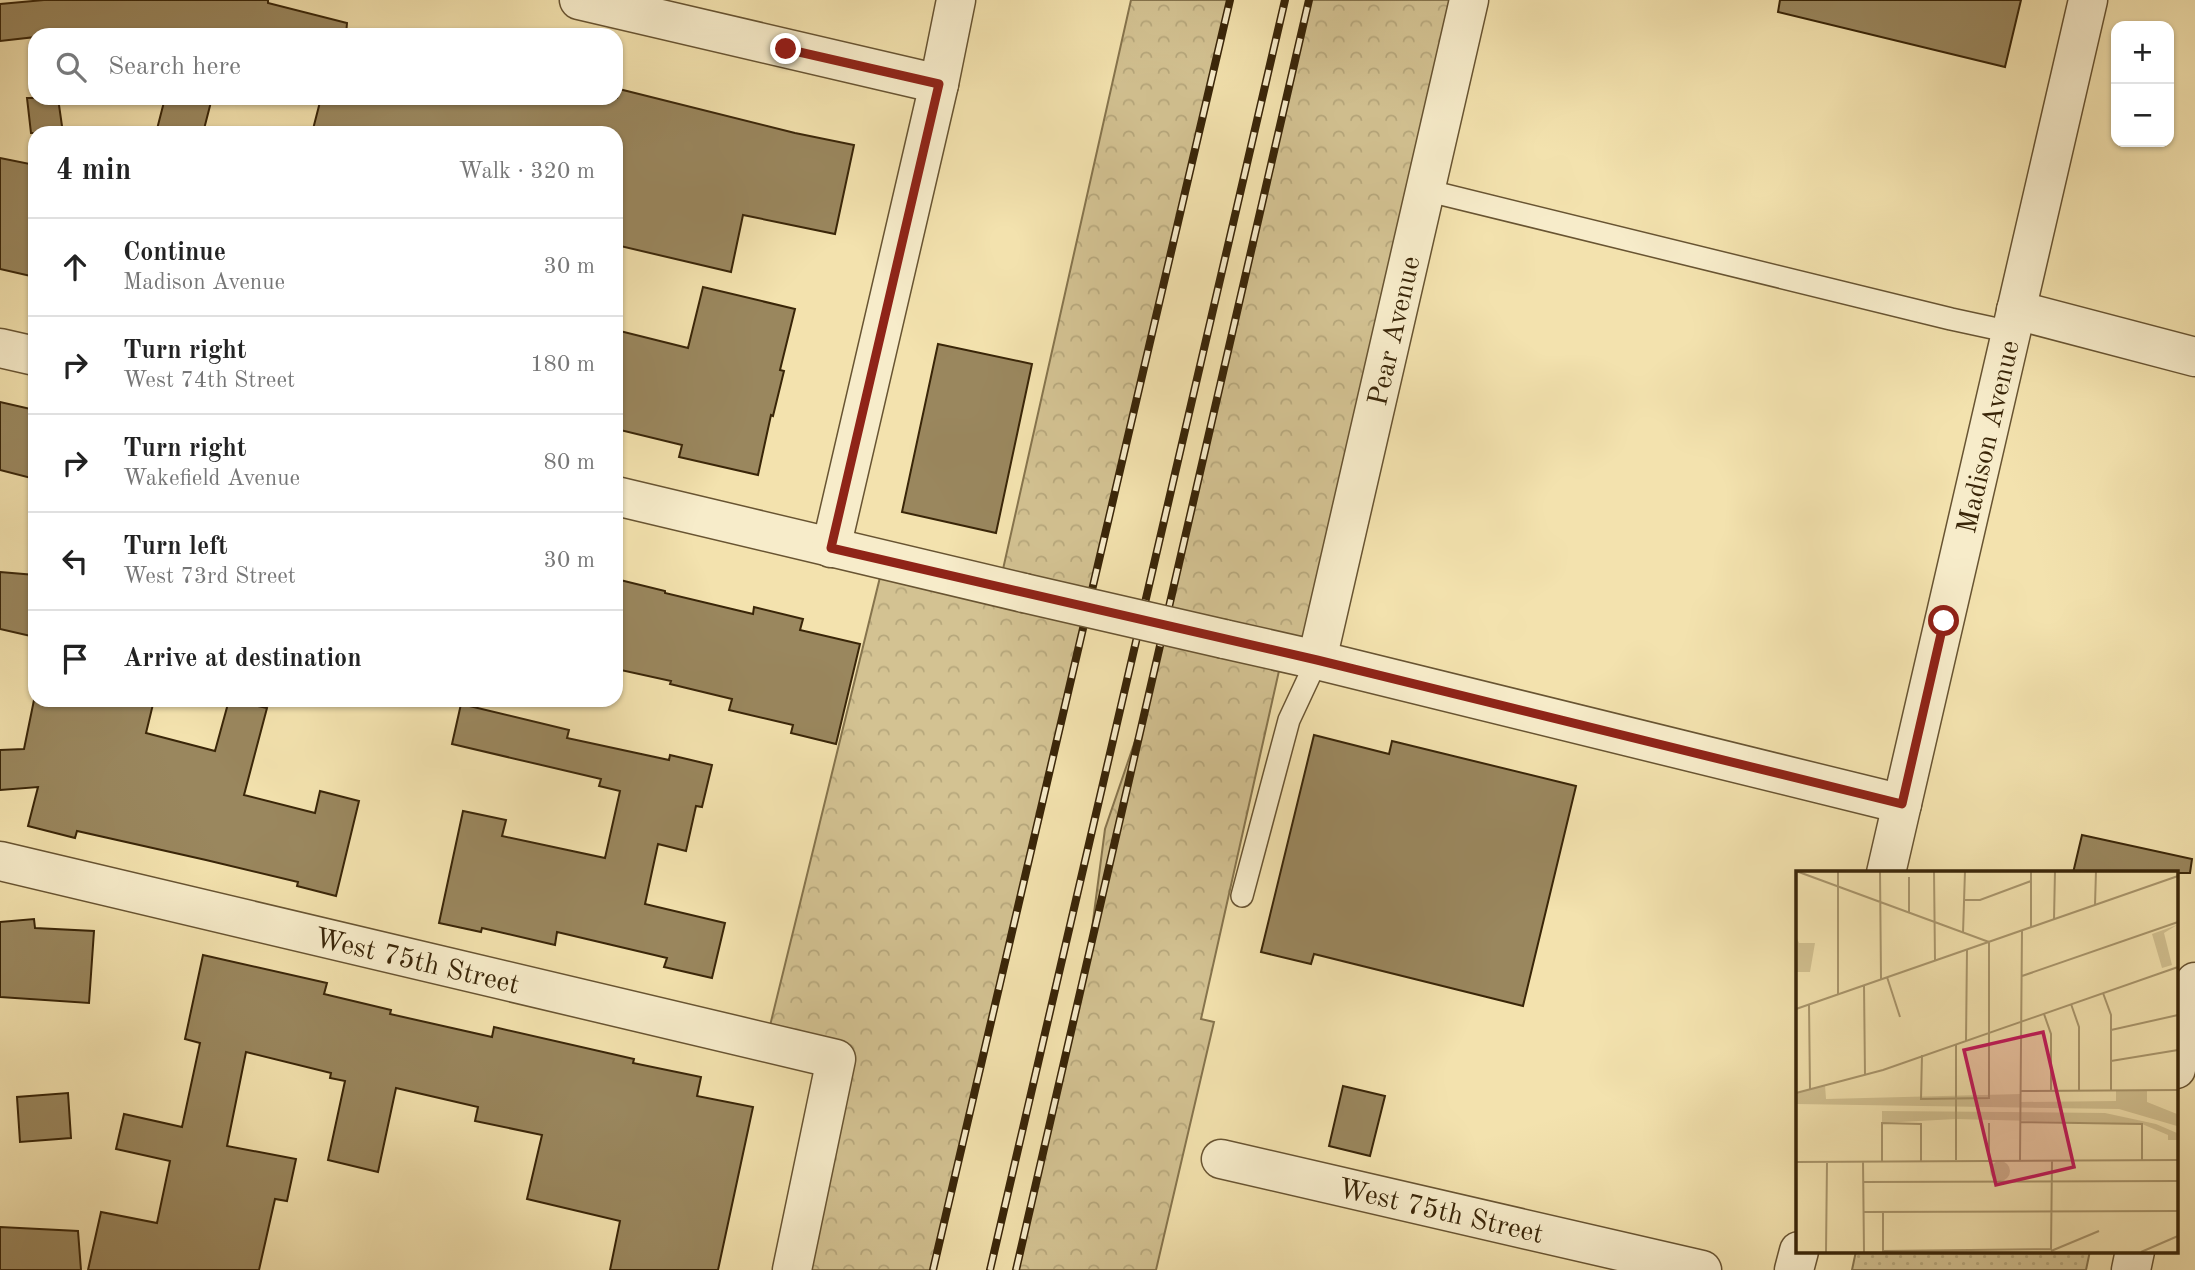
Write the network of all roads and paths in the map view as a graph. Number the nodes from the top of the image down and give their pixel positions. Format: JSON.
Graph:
{"nodes":[{"id":1,"x":579,"y":0,"type":"edge"},
{"id":2,"x":956,"y":0,"type":"edge"},
{"id":3,"x":1469,"y":0,"type":"edge"},
{"id":4,"x":2088,"y":0,"type":"edge"},
{"id":5,"x":939,"y":84,"type":"junction"},
{"id":6,"x":1425,"y":190,"type":"junction"},
{"id":7,"x":2013,"y":321,"type":"junction"},
{"id":8,"x":0,"y":348,"type":"edge"},
{"id":9,"x":28,"y":354,"type":"edge"},
{"id":10,"x":2195,"y":357,"type":"edge"},
{"id":11,"x":623,"y":498,"type":"edge"},
{"id":12,"x":831,"y":548,"type":"junction"},
{"id":13,"x":1317,"y":660,"type":"junction"},
{"id":14,"x":1902,"y":804,"type":"junction"},
{"id":15,"x":0,"y":861,"type":"edge"},
{"id":16,"x":1886,"y":871,"type":"edge"},
{"id":17,"x":1242,"y":896,"type":"dead end"},
{"id":18,"x":2195,"y":982,"type":"edge"},
{"id":19,"x":2178,"y":1060,"type":"edge"},
{"id":20,"x":1221,"y":1159,"type":"dead end"},
{"id":21,"x":1799,"y":1252,"type":"edge"},
{"id":22,"x":2135,"y":1252,"type":"edge"},
{"id":23,"x":792,"y":1270,"type":"edge"},
{"id":24,"x":1702,"y":1270,"type":"edge"},
{"id":25,"x":1794,"y":1270,"type":"edge"},
{"id":26,"x":2131,"y":1270,"type":"edge"}],
"edges":[{"from":1,"to":5,"type":"street"},
{"from":2,"to":5,"type":"street"},
{"from":3,"to":6,"type":"street","name":"Pear Avenue"},
{"from":4,"to":7,"type":"street","name":"Madison Avenue"},
{"from":5,"to":12,"type":"street"},
{"from":6,"to":7,"type":"lane"},
{"from":6,"to":13,"type":"street","name":"Pear Avenue"},
{"from":7,"to":10,"type":"street"},
{"from":7,"to":14,"type":"street","name":"Madison Avenue"},
{"from":8,"to":9,"type":"street"},
{"from":11,"to":12,"type":"street"},
{"from":12,"to":13,"type":"street","bridge":true},
{"from":13,"to":14,"type":"street"},
{"from":13,"to":17,"type":"lane"},
{"from":14,"to":16,"type":"street","name":"Madison Avenue"},
{"from":15,"to":23,"type":"street","name":"West 75th Street"},
{"from":18,"to":19,"type":"street"},
{"from":20,"to":24,"type":"street","name":"West 75th Street"},
{"from":21,"to":25,"type":"street"},
{"from":22,"to":26,"type":"street"}]}
